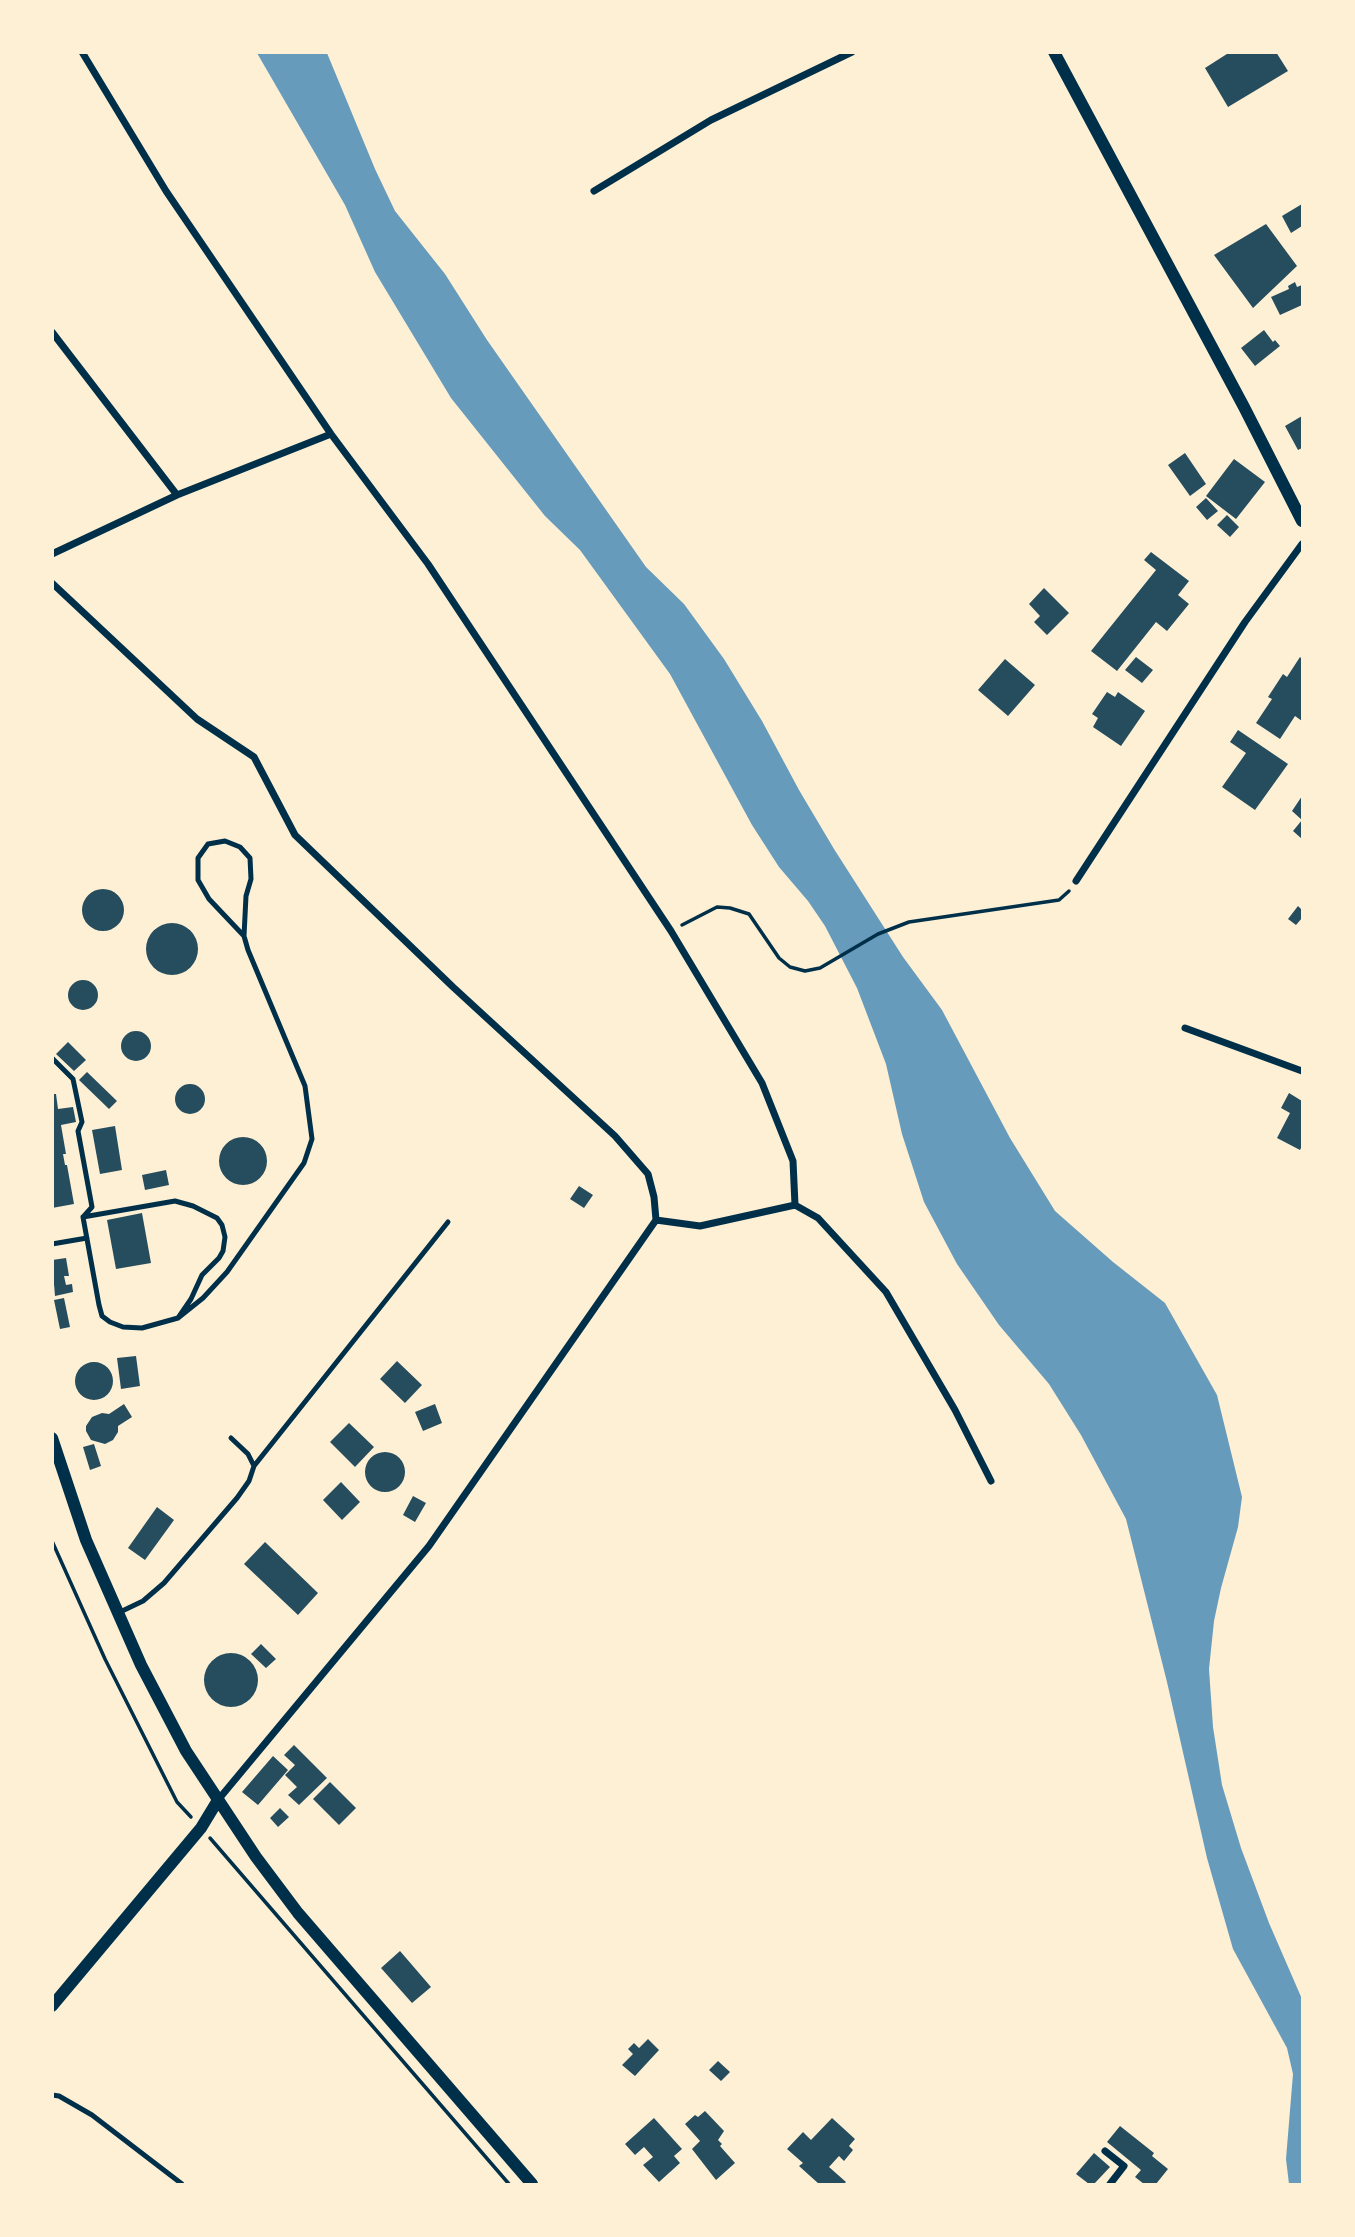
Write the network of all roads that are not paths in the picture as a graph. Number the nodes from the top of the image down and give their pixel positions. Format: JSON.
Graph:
{"nodes":[{"id":1,"x":82,"y":52,"type":"edge"},
{"id":2,"x":852,"y":52,"type":"edge"},
{"id":3,"x":1054,"y":52,"type":"edge"},
{"id":4,"x":594,"y":191,"type":"dead end"},
{"id":5,"x":52,"y":332,"type":"edge"},
{"id":6,"x":331,"y":434,"type":"junction"},
{"id":7,"x":177,"y":495,"type":"junction"},
{"id":8,"x":1299,"y":505,"type":"edge"},
{"id":9,"x":1303,"y":521,"type":"edge"},
{"id":10,"x":1303,"y":544,"type":"edge"},
{"id":11,"x":52,"y":554,"type":"edge"},
{"id":12,"x":52,"y":583,"type":"edge"},
{"id":13,"x":1076,"y":881,"type":"road end"},
{"id":14,"x":244,"y":936,"type":"junction"},
{"id":15,"x":1185,"y":1028,"type":"dead end"},
{"id":16,"x":52,"y":1059,"type":"edge"},
{"id":17,"x":1303,"y":1071,"type":"edge"},
{"id":18,"x":795,"y":1205,"type":"junction"},
{"id":19,"x":83,"y":1217,"type":"junction"},
{"id":20,"x":656,"y":1220,"type":"junction"},
{"id":21,"x":448,"y":1222,"type":"dead end"},
{"id":22,"x":87,"y":1238,"type":"junction"},
{"id":23,"x":52,"y":1244,"type":"edge"},
{"id":24,"x":178,"y":1318,"type":"junction"},
{"id":25,"x":52,"y":1438,"type":"edge"},
{"id":26,"x":230,"y":1438,"type":"dead end"},
{"id":27,"x":254,"y":1466,"type":"junction"},
{"id":28,"x":991,"y":1481,"type":"dead end"},
{"id":29,"x":118,"y":1613,"type":"junction"},
{"id":30,"x":218,"y":1800,"type":"junction"},
{"id":31,"x":52,"y":2006,"type":"edge"},
{"id":32,"x":52,"y":2095,"type":"edge"},
{"id":33,"x":1105,"y":2151,"type":"dead end"},
{"id":34,"x":182,"y":2185,"type":"edge"},
{"id":35,"x":532,"y":2185,"type":"edge"},
{"id":36,"x":1110,"y":2185,"type":"edge"}],
"edges":[{"from":1,"to":6,"type":"street"},
{"from":2,"to":4,"type":"street"},
{"from":3,"to":8,"type":"street"},
{"from":5,"to":7,"type":"street"},
{"from":6,"to":7,"type":"street"},
{"from":6,"to":18,"type":"street"},
{"from":7,"to":11,"type":"street"},
{"from":8,"to":9,"type":"street"},
{"from":10,"to":13,"type":"street"},
{"from":12,"to":20,"type":"street"},
{"from":14,"to":14,"type":"lane"},
{"from":14,"to":24,"type":"lane"},
{"from":15,"to":17,"type":"street"},
{"from":16,"to":19,"type":"lane"},
{"from":18,"to":20,"type":"street"},
{"from":18,"to":28,"type":"street"},
{"from":19,"to":22,"type":"lane"},
{"from":19,"to":24,"type":"lane"},
{"from":20,"to":30,"type":"street"},
{"from":21,"to":27,"type":"lane"},
{"from":22,"to":23,"type":"lane"},
{"from":22,"to":24,"type":"lane"},
{"from":25,"to":29,"type":"street"},
{"from":26,"to":27,"type":"lane"},
{"from":27,"to":29,"type":"lane"},
{"from":29,"to":30,"type":"street"},
{"from":30,"to":31,"type":"street"},
{"from":30,"to":35,"type":"street"},
{"from":32,"to":34,"type":"lane"},
{"from":33,"to":36,"type":"street"}]}
